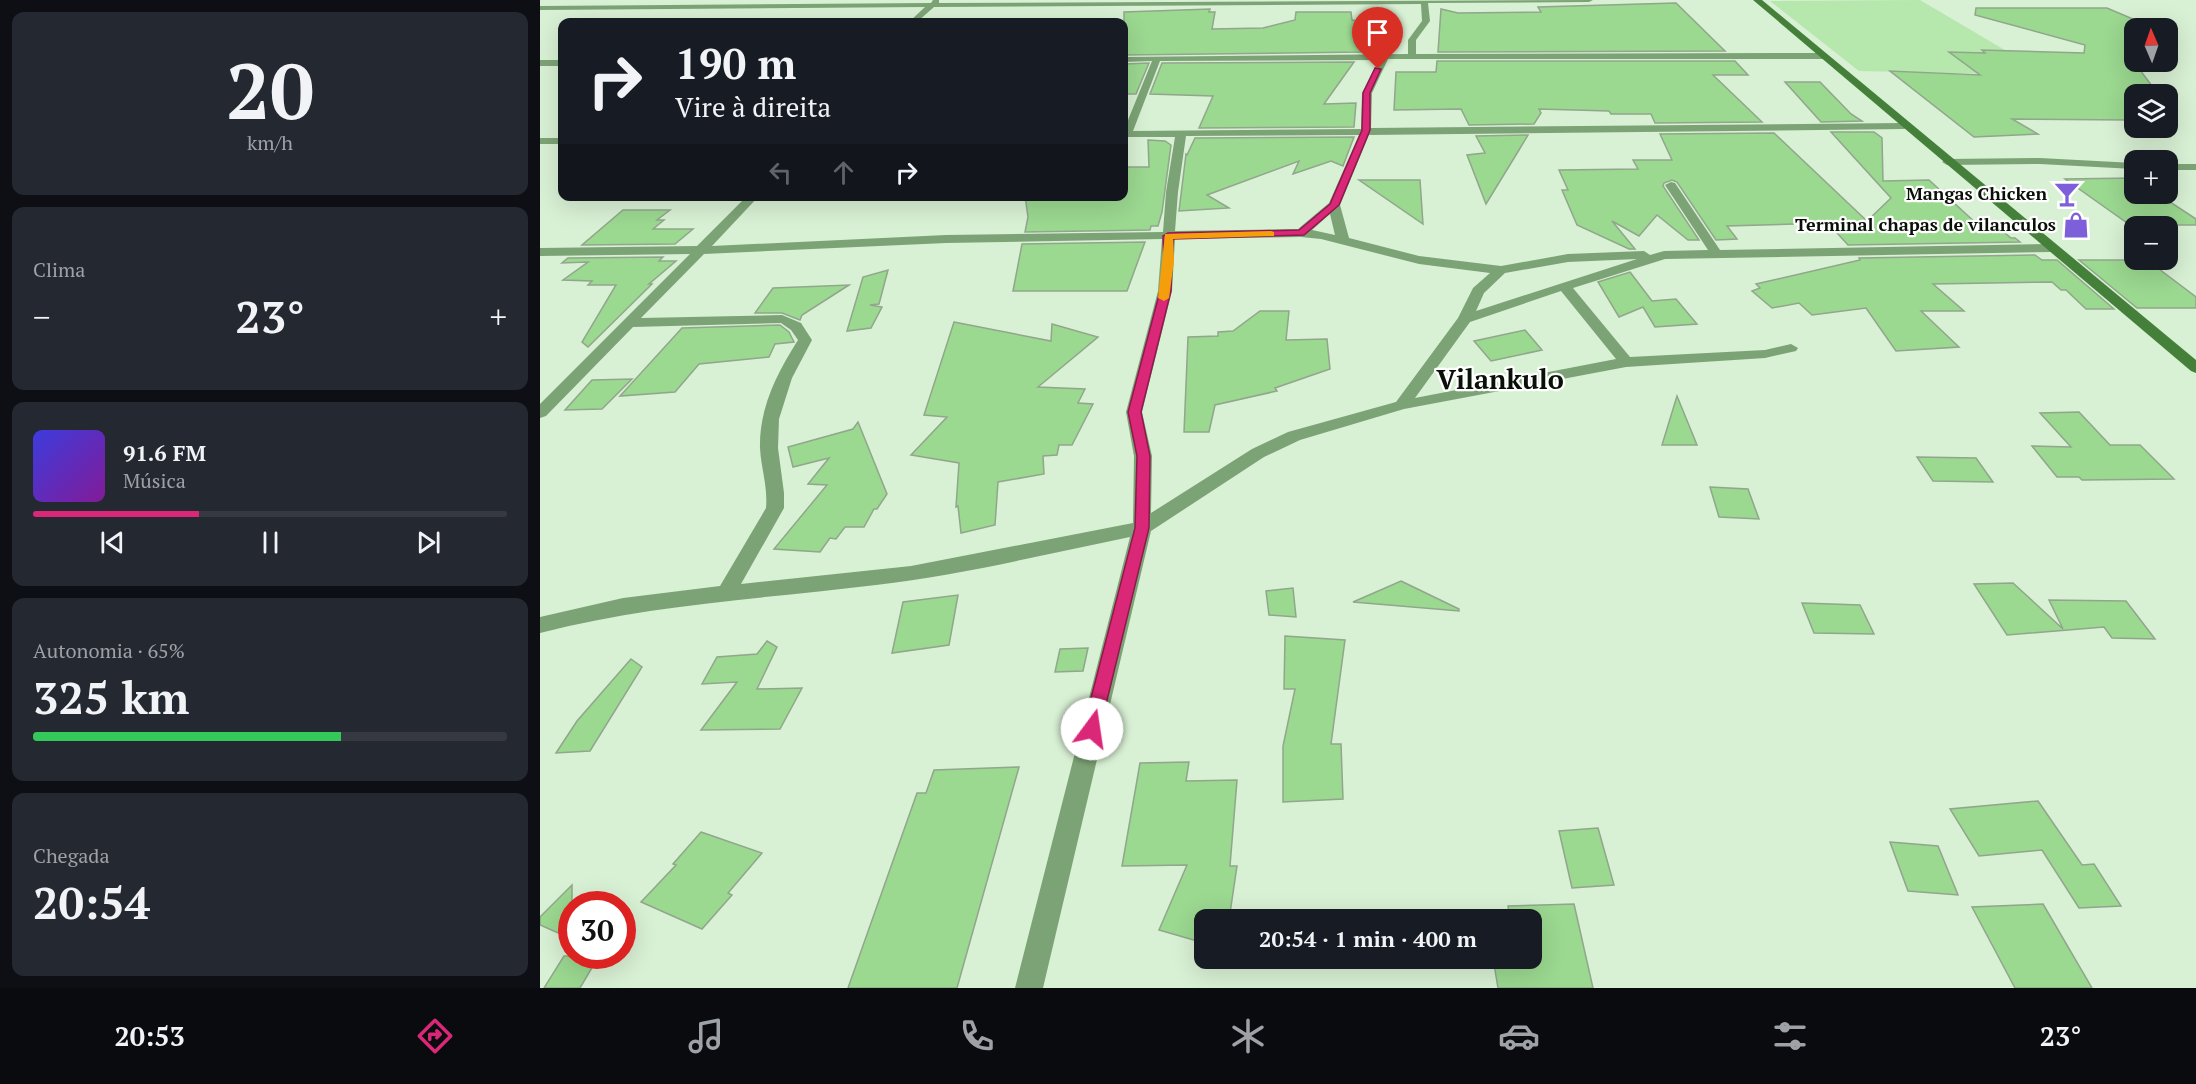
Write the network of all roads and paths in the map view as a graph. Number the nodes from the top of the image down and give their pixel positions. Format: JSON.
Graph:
{"nodes":[{"id":1,"x":585,"y":0,"type":"edge"},
{"id":2,"x":1589,"y":0,"type":"edge"},
{"id":3,"x":1757,"y":0,"type":"edge"},
{"id":4,"x":1344,"y":1,"type":"edge"},
{"id":5,"x":1424,"y":1,"type":"edge"},
{"id":6,"x":935,"y":3,"type":"edge"},
{"id":7,"x":540,"y":8,"type":"edge"},
{"id":8,"x":568,"y":8,"type":"junction"},
{"id":9,"x":549,"y":16,"type":"dead end"},
{"id":10,"x":918,"y":18,"type":"edge"},
{"id":11,"x":1824,"y":56,"type":"junction"},
{"id":12,"x":1384,"y":57,"type":"junction"},
{"id":13,"x":1412,"y":57,"type":"junction"},
{"id":14,"x":1128,"y":59,"type":"edge"},
{"id":15,"x":1157,"y":59,"type":"junction"},
{"id":16,"x":540,"y":63,"type":"edge"},
{"id":17,"x":558,"y":63,"type":"edge"},
{"id":18,"x":1904,"y":126,"type":"junction"},
{"id":19,"x":1128,"y":127,"type":"edge"},
{"id":20,"x":1366,"y":130,"type":"junction"},
{"id":21,"x":1181,"y":133,"type":"junction"},
{"id":22,"x":1128,"y":134,"type":"edge"},
{"id":23,"x":540,"y":141,"type":"edge"},
{"id":24,"x":558,"y":141,"type":"edge"},
{"id":25,"x":1947,"y":162,"type":"junction"},
{"id":26,"x":2124,"y":165,"type":"edge"},
{"id":27,"x":2178,"y":167,"type":"edge"},
{"id":28,"x":2196,"y":167,"type":"edge"},
{"id":29,"x":1671,"y":184,"type":"dead end"},
{"id":30,"x":749,"y":201,"type":"edge"},
{"id":31,"x":1334,"y":205,"type":"junction"},
{"id":32,"x":1301,"y":233,"type":"junction"},
{"id":33,"x":1168,"y":236,"type":"junction"},
{"id":34,"x":1343,"y":241,"type":"junction"},
{"id":35,"x":2050,"y":248,"type":"junction"},
{"id":36,"x":701,"y":250,"type":"junction"},
{"id":37,"x":540,"y":252,"type":"edge"},
{"id":38,"x":1716,"y":253,"type":"junction"},
{"id":39,"x":1664,"y":255,"type":"junction"},
{"id":40,"x":1501,"y":270,"type":"junction"},
{"id":41,"x":1564,"y":286,"type":"junction"},
{"id":42,"x":1465,"y":319,"type":"junction"},
{"id":43,"x":627,"y":323,"type":"junction"},
{"id":44,"x":1791,"y":348,"type":"dead end"},
{"id":45,"x":1626,"y":362,"type":"junction"},
{"id":46,"x":2196,"y":368,"type":"edge"},
{"id":47,"x":1402,"y":405,"type":"junction"},
{"id":48,"x":540,"y":413,"type":"edge"},
{"id":49,"x":1142,"y":528,"type":"junction"},
{"id":50,"x":726,"y":593,"type":"junction"},
{"id":51,"x":540,"y":625,"type":"edge"},
{"id":52,"x":1029,"y":988,"type":"edge"}],
"edges":[{"from":1,"to":8,"type":"street"},
{"from":2,"to":5,"type":"street"},
{"from":3,"to":11,"type":"main road"},
{"from":4,"to":5,"type":"street"},
{"from":4,"to":6,"type":"street"},
{"from":5,"to":13,"type":"street"},
{"from":6,"to":8,"type":"street"},
{"from":6,"to":10,"type":"street"},
{"from":7,"to":8,"type":"street"},
{"from":8,"to":9,"type":"street"},
{"from":11,"to":13,"type":"street"},
{"from":11,"to":18,"type":"main road"},
{"from":12,"to":13,"type":"street"},
{"from":12,"to":15,"type":"street"},
{"from":12,"to":20,"type":"street"},
{"from":14,"to":15,"type":"street"},
{"from":15,"to":19,"type":"street"},
{"from":16,"to":17,"type":"street"},
{"from":18,"to":20,"type":"street"},
{"from":18,"to":25,"type":"main road"},
{"from":20,"to":21,"type":"street"},
{"from":20,"to":31,"type":"street"},
{"from":21,"to":22,"type":"street"},
{"from":21,"to":33,"type":"street"},
{"from":23,"to":24,"type":"street"},
{"from":25,"to":26,"type":"street"},
{"from":25,"to":35,"type":"main road"},
{"from":27,"to":28,"type":"street"},
{"from":29,"to":38,"type":"street"},
{"from":30,"to":36,"type":"street"},
{"from":31,"to":32,"type":"street"},
{"from":31,"to":34,"type":"street"},
{"from":32,"to":33,"type":"street"},
{"from":32,"to":34,"type":"street"},
{"from":33,"to":36,"type":"street"},
{"from":33,"to":49,"type":"street"},
{"from":34,"to":40,"type":"street"},
{"from":35,"to":38,"type":"street"},
{"from":35,"to":46,"type":"main road"},
{"from":36,"to":37,"type":"street"},
{"from":36,"to":43,"type":"street"},
{"from":38,"to":39,"type":"street"},
{"from":39,"to":40,"type":"street"},
{"from":39,"to":41,"type":"street"},
{"from":40,"to":42,"type":"street"},
{"from":41,"to":42,"type":"street"},
{"from":41,"to":45,"type":"street"},
{"from":42,"to":47,"type":"street"},
{"from":43,"to":48,"type":"street"},
{"from":43,"to":50,"type":"street"},
{"from":44,"to":45,"type":"street"},
{"from":45,"to":47,"type":"street"},
{"from":47,"to":49,"type":"street"},
{"from":49,"to":50,"type":"street"},
{"from":49,"to":52,"type":"street"},
{"from":50,"to":51,"type":"street"}]}
